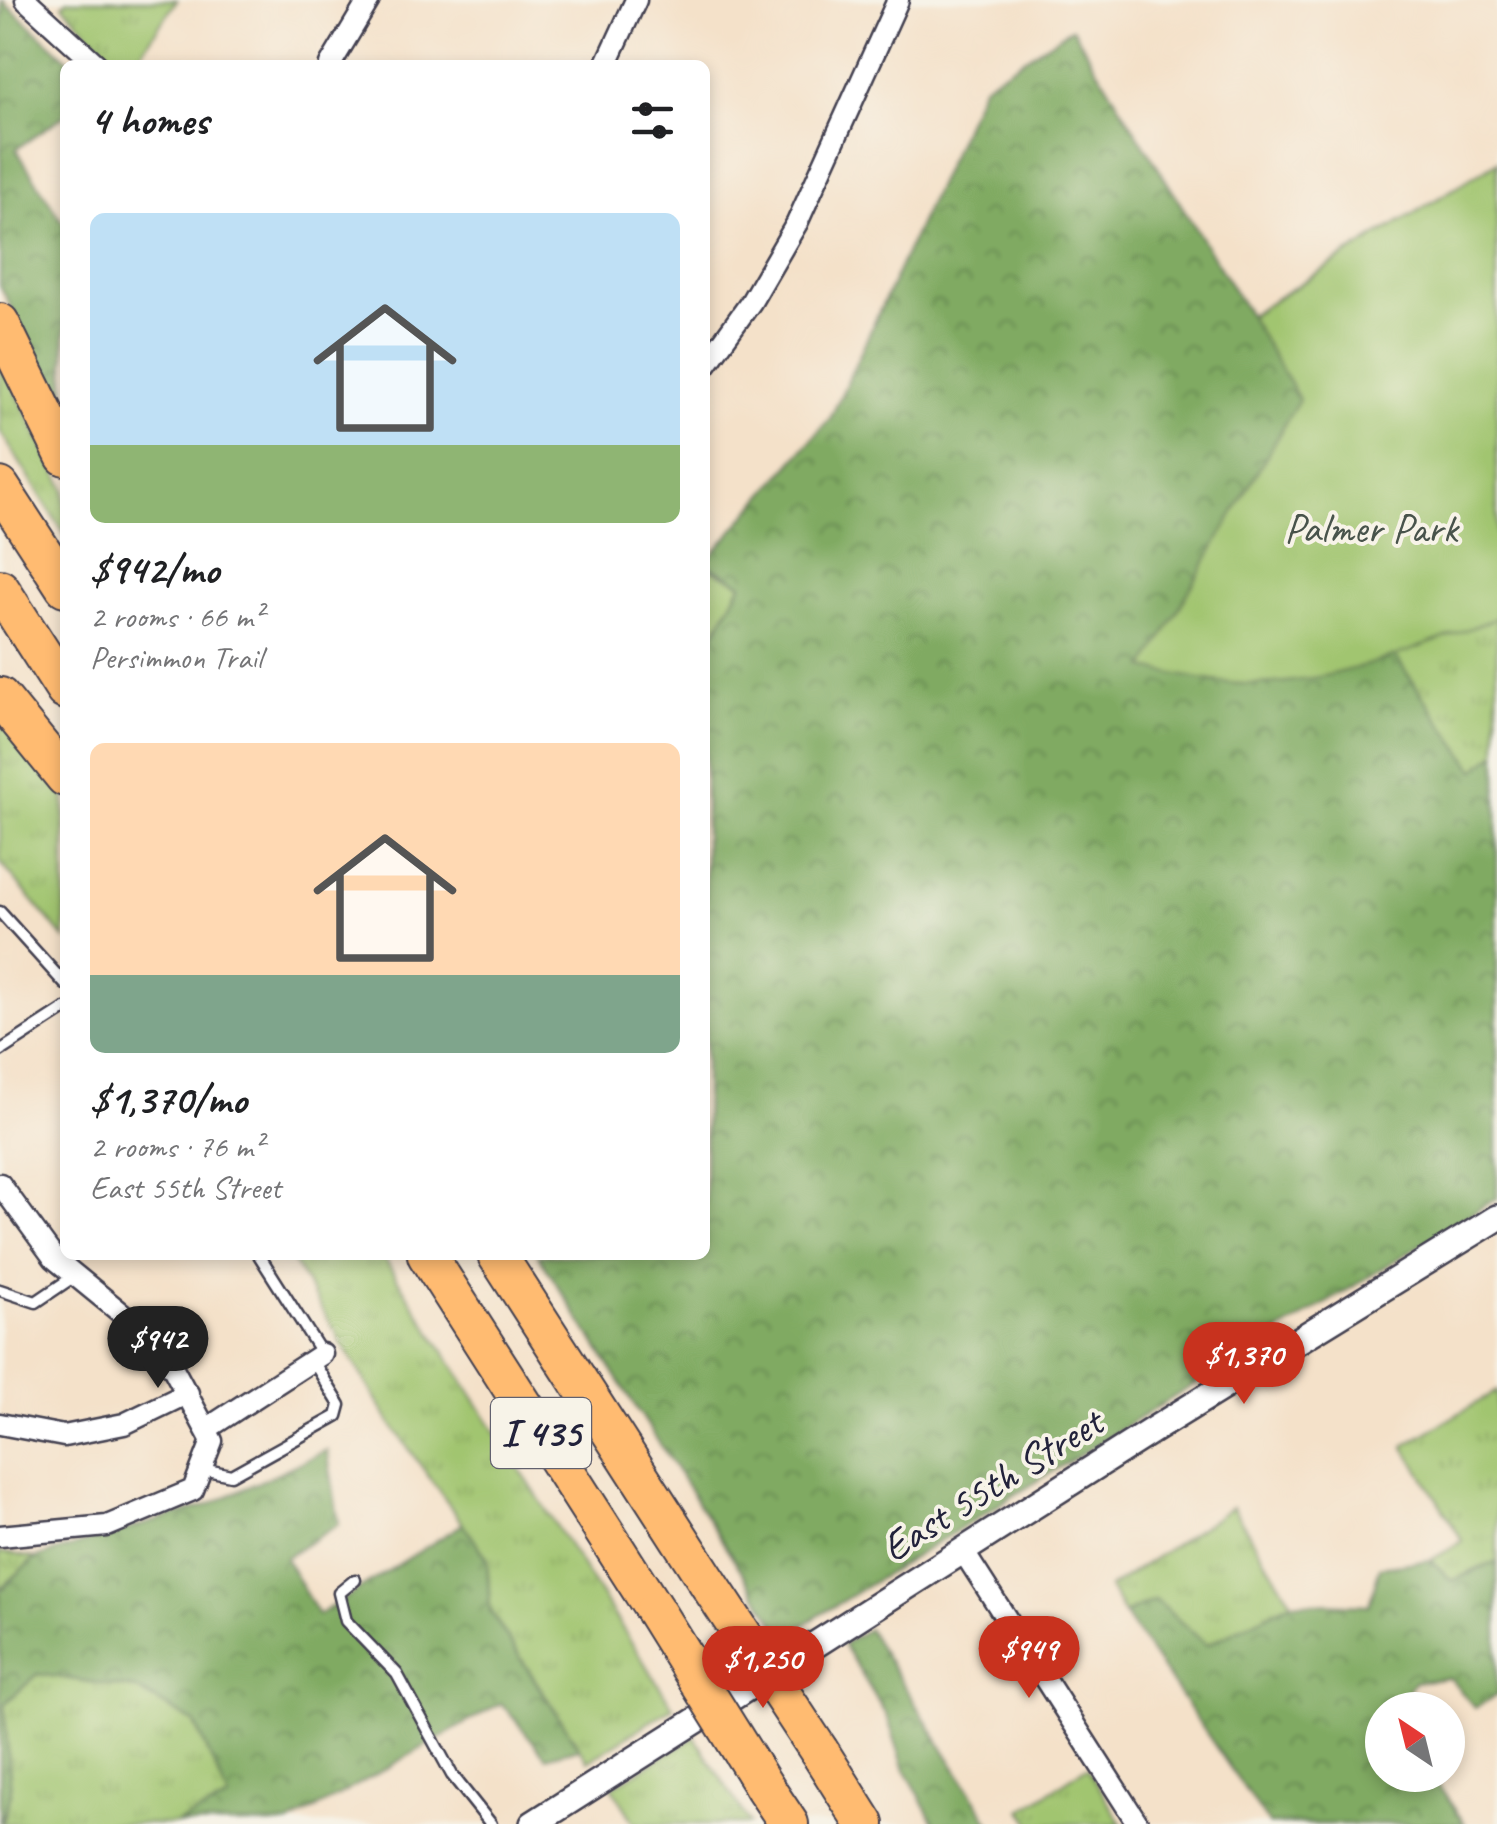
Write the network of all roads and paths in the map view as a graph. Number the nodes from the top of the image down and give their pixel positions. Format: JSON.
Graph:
{"nodes":[{"id":1,"x":26,"y":0,"type":"edge"},
{"id":2,"x":369,"y":0,"type":"edge"},
{"id":3,"x":636,"y":0,"type":"edge"},
{"id":4,"x":898,"y":0,"type":"edge"},
{"id":5,"x":92,"y":60,"type":"edge"},
{"id":6,"x":333,"y":60,"type":"edge"},
{"id":7,"x":608,"y":60,"type":"edge"},
{"id":8,"x":0,"y":323,"type":"edge"},
{"id":9,"x":710,"y":359,"type":"edge"},
{"id":10,"x":60,"y":446,"type":"edge"},
{"id":11,"x":0,"y":487,"type":"edge"},
{"id":12,"x":60,"y":579,"type":"edge"},
{"id":13,"x":0,"y":589,"type":"edge"},
{"id":14,"x":60,"y":682,"type":"edge"},
{"id":15,"x":0,"y":697,"type":"edge"},
{"id":16,"x":60,"y":771,"type":"edge"},
{"id":17,"x":0,"y":912,"type":"edge"},
{"id":18,"x":60,"y":978,"type":"edge"},
{"id":19,"x":60,"y":1012,"type":"edge"},
{"id":20,"x":0,"y":1050,"type":"edge"},
{"id":21,"x":0,"y":1184,"type":"edge"},
{"id":22,"x":1497,"y":1218,"type":"edge"},
{"id":23,"x":262,"y":1260,"type":"edge"},
{"id":24,"x":430,"y":1260,"type":"edge"},
{"id":25,"x":500,"y":1260,"type":"edge"},
{"id":26,"x":76,"y":1275,"type":"junction"},
{"id":27,"x":0,"y":1290,"type":"edge"},
{"id":28,"x":318,"y":1358,"type":"junction"},
{"id":29,"x":188,"y":1393,"type":"junction"},
{"id":30,"x":0,"y":1424,"type":"edge"},
{"id":31,"x":208,"y":1428,"type":"junction"},
{"id":32,"x":202,"y":1469,"type":"junction"},
{"id":33,"x":0,"y":1536,"type":"edge"},
{"id":34,"x":963,"y":1551,"type":"junction"},
{"id":35,"x":355,"y":1580,"type":"dead end"},
{"id":36,"x":491,"y":1824,"type":"edge"},
{"id":37,"x":533,"y":1824,"type":"edge"},
{"id":38,"x":789,"y":1824,"type":"edge"},
{"id":39,"x":866,"y":1824,"type":"edge"},
{"id":40,"x":1138,"y":1824,"type":"edge"}],
"edges":[{"from":1,"to":5,"type":"street"},
{"from":2,"to":6,"type":"street"},
{"from":3,"to":7,"type":"street"},
{"from":4,"to":9,"type":"street"},
{"from":8,"to":10,"type":"highway"},
{"from":11,"to":12,"type":"highway"},
{"from":13,"to":14,"type":"highway"},
{"from":15,"to":16,"type":"highway"},
{"from":17,"to":18,"type":"lane"},
{"from":19,"to":20,"type":"lane"},
{"from":21,"to":26,"type":"street"},
{"from":22,"to":34,"type":"street","name":"East 55th Street"},
{"from":23,"to":28,"type":"lane"},
{"from":24,"to":38,"type":"highway","number":"I 435","bridge":true},
{"from":25,"to":39,"type":"highway","number":"I 435","bridge":true},
{"from":26,"to":27,"type":"lane"},
{"from":26,"to":29,"type":"street"},
{"from":28,"to":31,"type":"street"},
{"from":28,"to":32,"type":"lane"},
{"from":29,"to":30,"type":"street"},
{"from":29,"to":31,"type":"street"},
{"from":31,"to":32,"type":"street"},
{"from":32,"to":33,"type":"street"},
{"from":34,"to":37,"type":"street","name":"East 55th Street"},
{"from":34,"to":40,"type":"street"},
{"from":35,"to":36,"type":"lane"}]}
